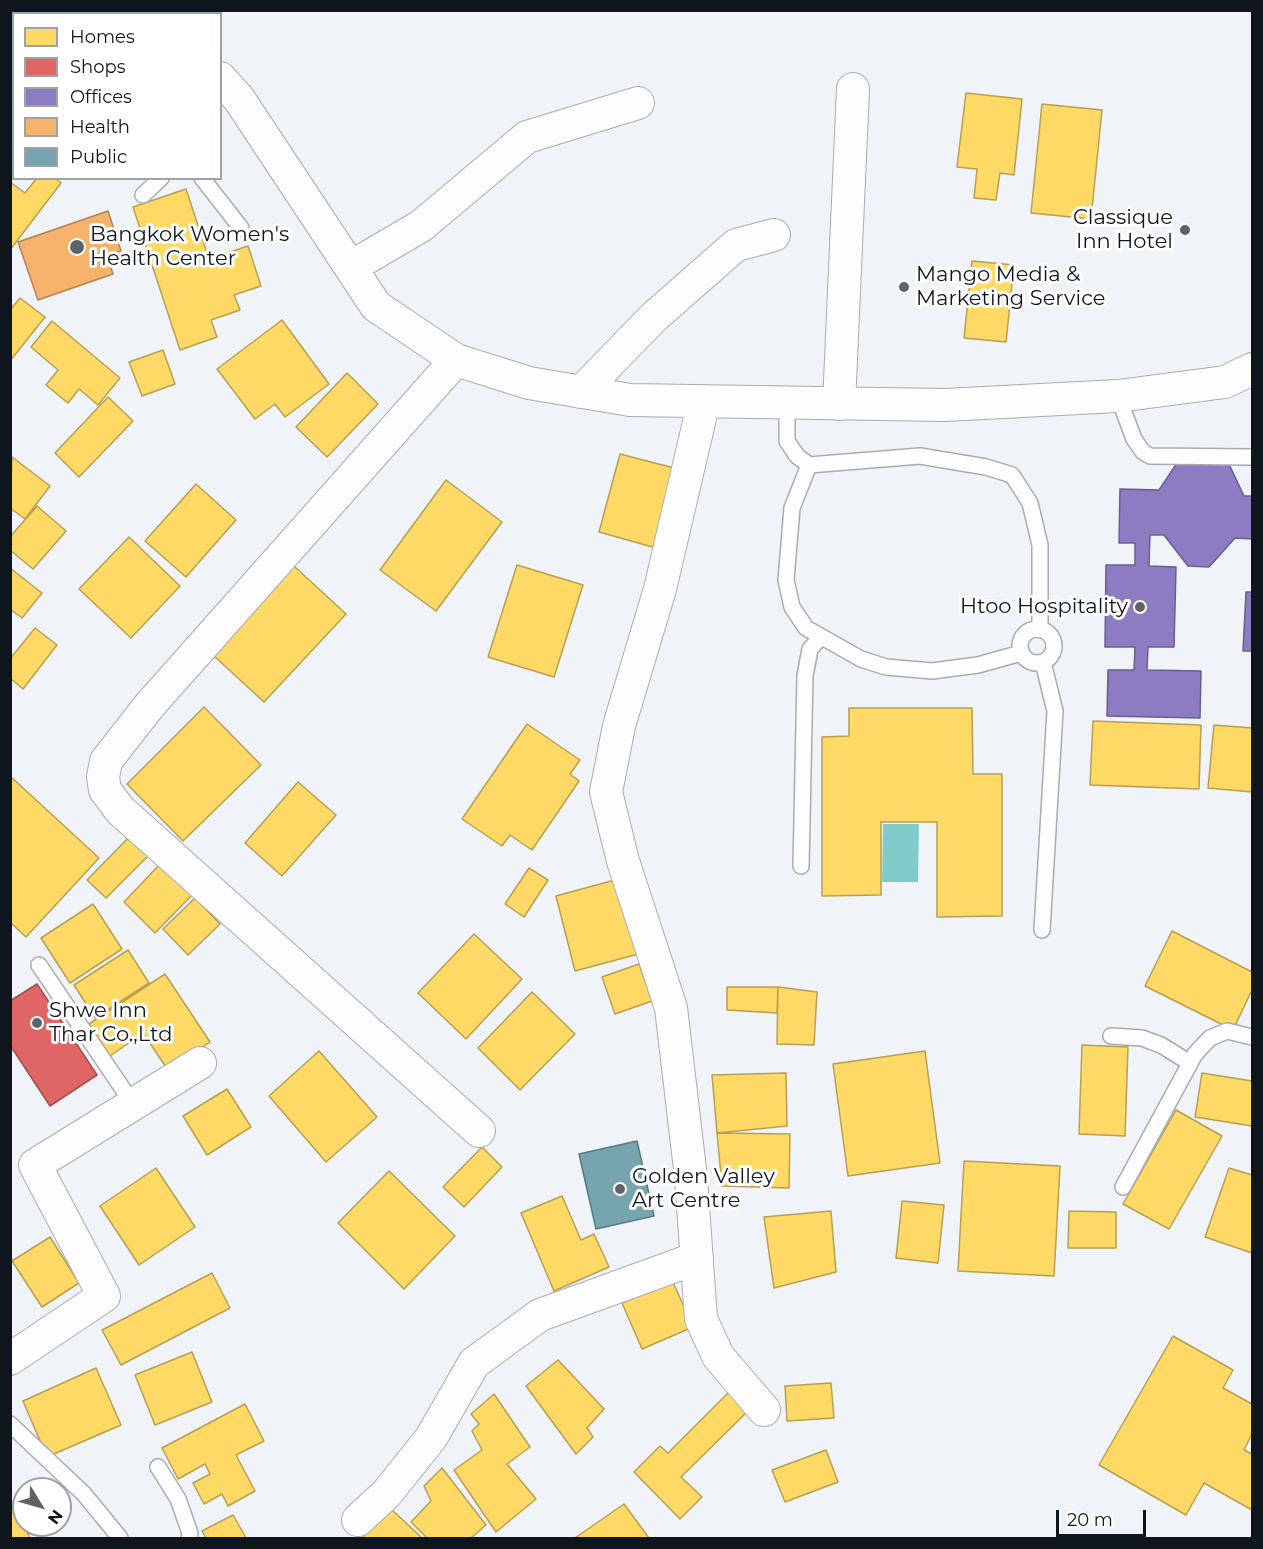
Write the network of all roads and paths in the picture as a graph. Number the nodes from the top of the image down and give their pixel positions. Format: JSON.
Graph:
{"nodes":[{"id":1,"x":222,"y":80,"type":"edge"},
{"id":2,"x":853,"y":89,"type":"dead end"},
{"id":3,"x":638,"y":103,"type":"dead end"},
{"id":4,"x":159,"y":180,"type":"edge"},
{"id":5,"x":203,"y":180,"type":"edge"},
{"id":6,"x":143,"y":195,"type":"dead end"},
{"id":7,"x":241,"y":228,"type":"dead end"},
{"id":8,"x":774,"y":235,"type":"dead end"},
{"id":9,"x":351,"y":267,"type":"junction"},
{"id":10,"x":456,"y":360,"type":"junction"},
{"id":11,"x":1252,"y":369,"type":"edge"},
{"id":12,"x":581,"y":392,"type":"junction"},
{"id":13,"x":1118,"y":396,"type":"junction"},
{"id":14,"x":704,"y":401,"type":"junction"},
{"id":15,"x":787,"y":404,"type":"junction"},
{"id":16,"x":839,"y":404,"type":"junction"},
{"id":17,"x":1252,"y":457,"type":"edge"},
{"id":18,"x":809,"y":465,"type":"junction"},
{"id":19,"x":1040,"y":630,"type":"junction"},
{"id":20,"x":821,"y":637,"type":"junction"},
{"id":21,"x":1021,"y":652,"type":"junction"},
{"id":22,"x":1043,"y":662,"type":"junction"},
{"id":23,"x":801,"y":866,"type":"dead end"},
{"id":24,"x":1042,"y":930,"type":"dead end"},
{"id":25,"x":39,"y":965,"type":"dead end"},
{"id":26,"x":1111,"y":1036,"type":"dead end"},
{"id":27,"x":1252,"y":1037,"type":"edge"},
{"id":28,"x":200,"y":1063,"type":"dead end"},
{"id":29,"x":1190,"y":1064,"type":"junction"},
{"id":30,"x":133,"y":1104,"type":"junction"},
{"id":31,"x":479,"y":1131,"type":"dead end"},
{"id":32,"x":1123,"y":1187,"type":"dead end"},
{"id":33,"x":697,"y":1258,"type":"junction"},
{"id":34,"x":10,"y":1359,"type":"edge"},
{"id":35,"x":764,"y":1410,"type":"dead end"},
{"id":36,"x":10,"y":1424,"type":"edge"},
{"id":37,"x":158,"y":1467,"type":"dead end"},
{"id":38,"x":358,"y":1520,"type":"dead end"},
{"id":39,"x":120,"y":1539,"type":"edge"},
{"id":40,"x":189,"y":1539,"type":"edge"}],
"edges":[{"from":1,"to":9,"type":"street"},
{"from":2,"to":16,"type":"street"},
{"from":3,"to":9,"type":"street"},
{"from":4,"to":6,"type":"lane"},
{"from":5,"to":7,"type":"lane"},
{"from":8,"to":12,"type":"street"},
{"from":9,"to":10,"type":"street"},
{"from":10,"to":12,"type":"street"},
{"from":10,"to":31,"type":"street"},
{"from":11,"to":13,"type":"street"},
{"from":12,"to":14,"type":"street"},
{"from":13,"to":16,"type":"street"},
{"from":13,"to":17,"type":"lane"},
{"from":14,"to":15,"type":"street"},
{"from":14,"to":33,"type":"street"},
{"from":15,"to":16,"type":"street"},
{"from":15,"to":18,"type":"lane"},
{"from":18,"to":19,"type":"lane"},
{"from":18,"to":20,"type":"lane"},
{"from":19,"to":21,"type":"lane"},
{"from":19,"to":22,"type":"lane"},
{"from":20,"to":21,"type":"lane"},
{"from":20,"to":23,"type":"lane"},
{"from":21,"to":22,"type":"lane"},
{"from":22,"to":24,"type":"lane"},
{"from":25,"to":30,"type":"lane"},
{"from":26,"to":29,"type":"lane"},
{"from":27,"to":29,"type":"lane"},
{"from":28,"to":30,"type":"street"},
{"from":29,"to":32,"type":"lane"},
{"from":30,"to":34,"type":"street"},
{"from":33,"to":35,"type":"street"},
{"from":33,"to":38,"type":"street"},
{"from":36,"to":39,"type":"lane"},
{"from":37,"to":40,"type":"lane"}]}
